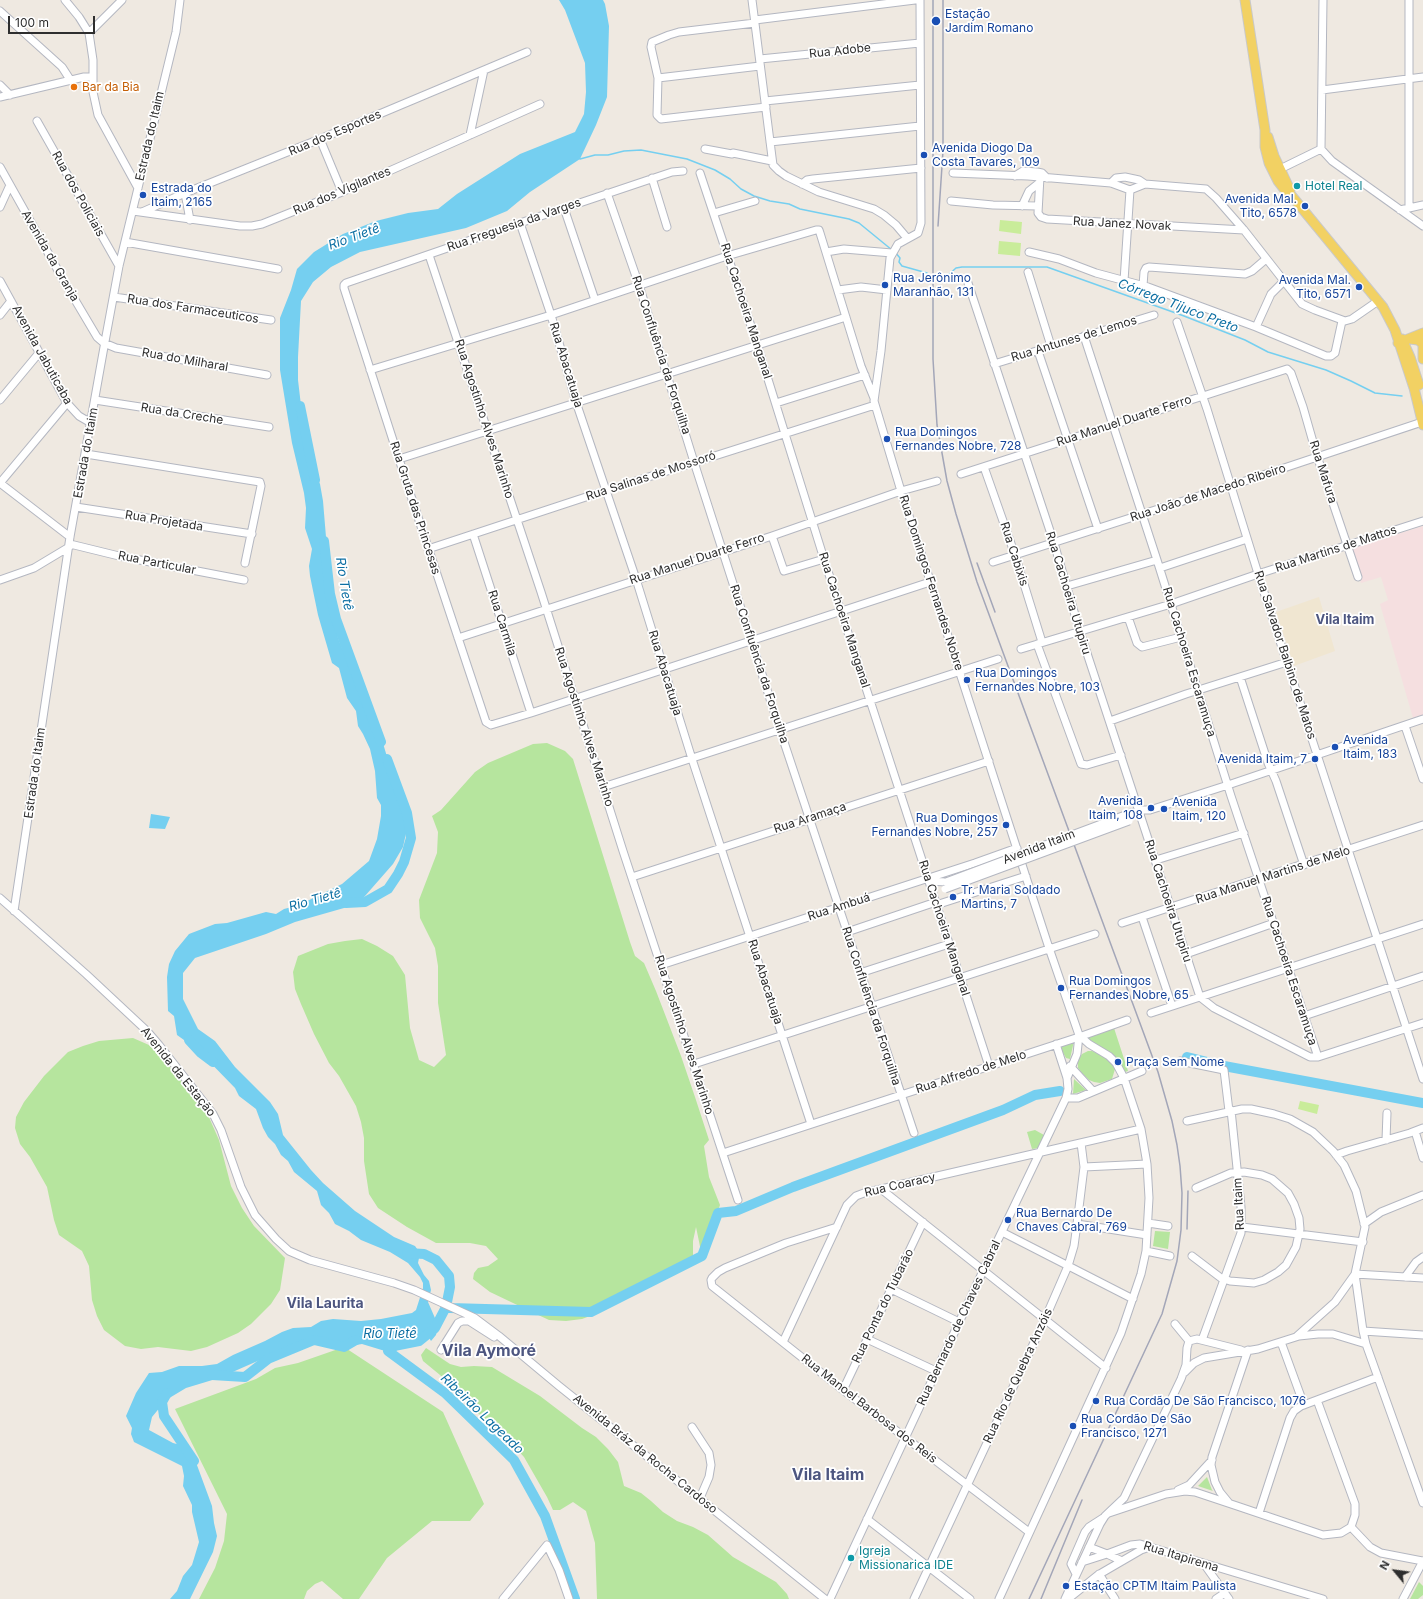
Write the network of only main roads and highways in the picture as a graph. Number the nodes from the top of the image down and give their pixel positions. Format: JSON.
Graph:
{"nodes":[{"id":1,"x":1245,"y":0,"type":"edge"},
{"id":2,"x":1423,"y":333,"type":"edge"},
{"id":3,"x":1404,"y":341,"type":"junction"},
{"id":4,"x":1423,"y":344,"type":"edge"},
{"id":5,"x":1423,"y":347,"type":"edge"},
{"id":6,"x":1423,"y":359,"type":"edge"},
{"id":7,"x":1421,"y":383,"type":"edge"},
{"id":8,"x":1423,"y":400,"type":"edge"},
{"id":9,"x":1423,"y":423,"type":"edge"}],
"edges":[{"from":1,"to":3,"type":"main road"},
{"from":2,"to":3,"type":"main road"},
{"from":3,"to":4,"type":"main road"},
{"from":3,"to":7,"type":"main road"},
{"from":3,"to":9,"type":"main road"},
{"from":5,"to":6,"type":"main road"},
{"from":7,"to":8,"type":"main road"}]}
